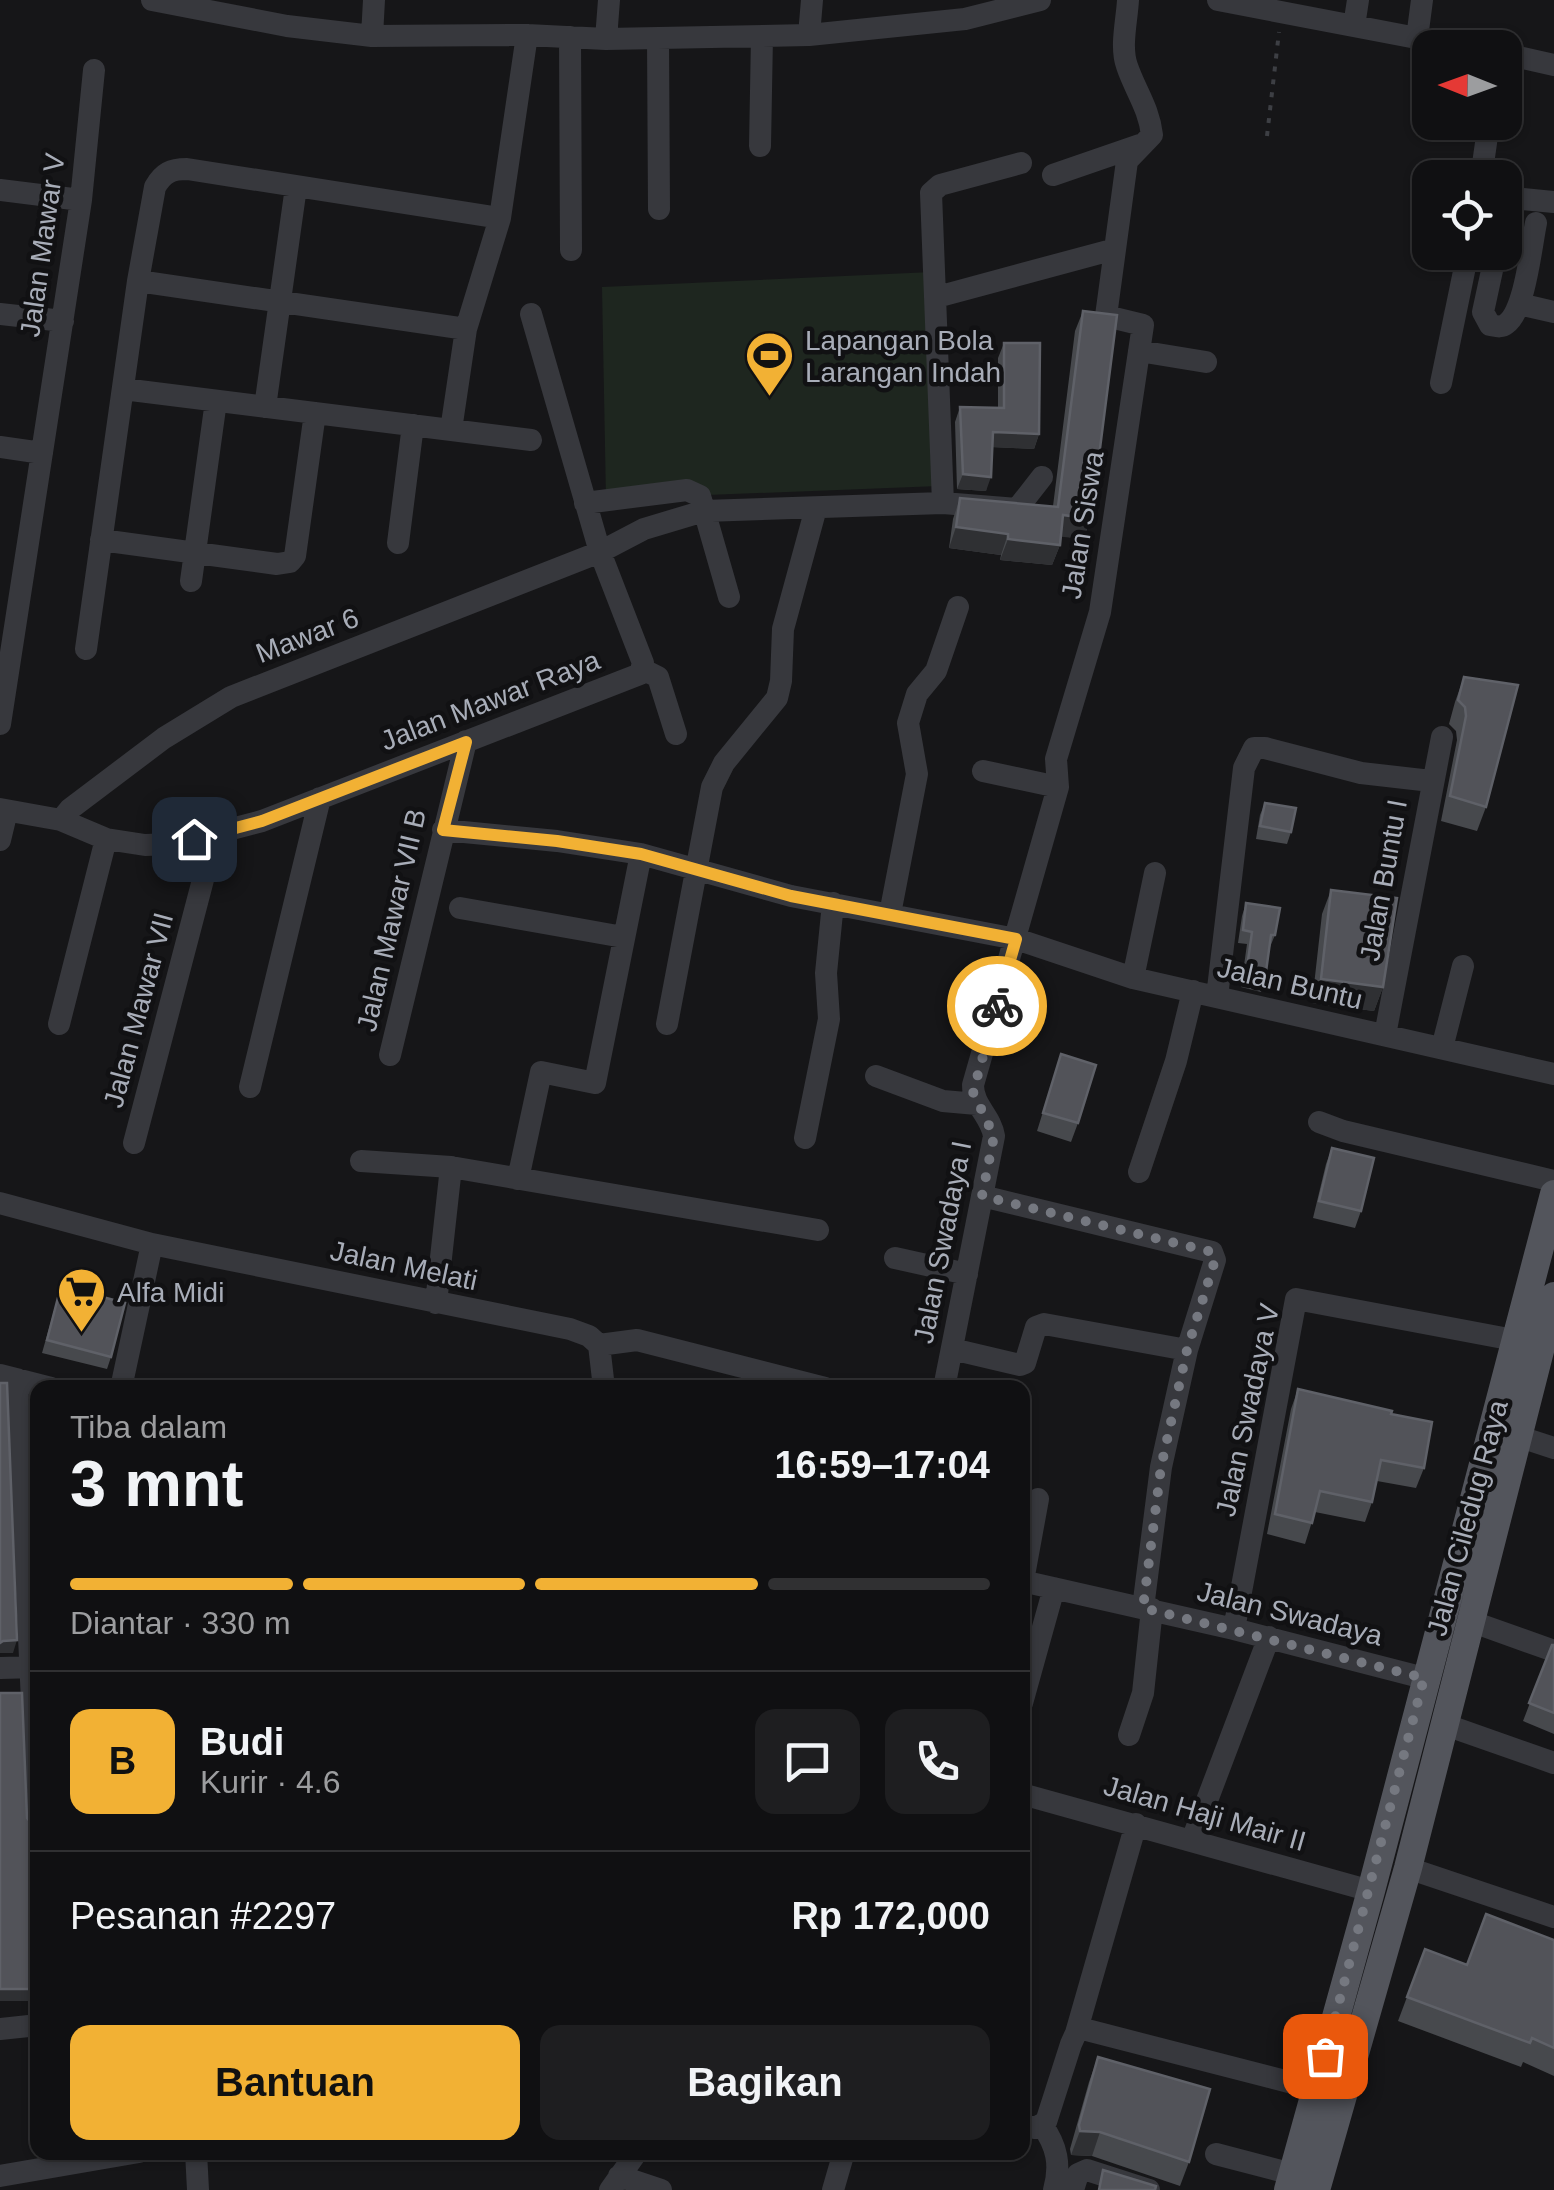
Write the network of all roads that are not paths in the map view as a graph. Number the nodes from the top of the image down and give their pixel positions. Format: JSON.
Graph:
{"nodes":[{"id":1,"x":152,"y":0,"type":"edge"},
{"id":2,"x":289,"y":0,"type":"edge"},
{"id":3,"x":374,"y":0,"type":"edge"},
{"id":4,"x":609,"y":0,"type":"edge"},
{"id":5,"x":812,"y":0,"type":"edge"},
{"id":6,"x":1128,"y":0,"type":"edge"},
{"id":7,"x":1218,"y":0,"type":"edge"},
{"id":8,"x":1358,"y":0,"type":"edge"},
{"id":9,"x":1422,"y":0,"type":"edge"},
{"id":10,"x":1025,"y":1,"type":"edge"},
{"id":11,"x":964,"y":9,"type":"edge"},
{"id":12,"x":287,"y":26,"type":"junction"},
{"id":13,"x":1354,"y":26,"type":"junction"},
{"id":14,"x":1417,"y":30,"type":"edge"},
{"id":15,"x":527,"y":35,"type":"junction"},
{"id":16,"x":809,"y":35,"type":"junction"},
{"id":17,"x":372,"y":36,"type":"junction"},
{"id":18,"x":762,"y":36,"type":"junction"},
{"id":19,"x":1412,"y":37,"type":"edge"},
{"id":20,"x":570,"y":38,"type":"junction"},
{"id":21,"x":606,"y":39,"type":"junction"},
{"id":22,"x":658,"y":39,"type":"junction"},
{"id":23,"x":1522,"y":58,"type":"edge"},
{"id":24,"x":1554,"y":65,"type":"edge"},
{"id":25,"x":94,"y":70,"type":"dead end"},
{"id":26,"x":1140,"y":144,"type":"junction"},
{"id":27,"x":760,"y":146,"type":"dead end"},
{"id":28,"x":1021,"y":163,"type":"dead end"},
{"id":29,"x":1054,"y":175,"type":"dead end"},
{"id":30,"x":296,"y":187,"type":"junction"},
{"id":31,"x":0,"y":190,"type":"edge"},
{"id":32,"x":1522,"y":199,"type":"edge"},
{"id":33,"x":81,"y":200,"type":"junction"},
{"id":34,"x":1554,"y":202,"type":"edge"},
{"id":35,"x":659,"y":210,"type":"dead end"},
{"id":36,"x":500,"y":218,"type":"junction"},
{"id":37,"x":1536,"y":223,"type":"dead end"},
{"id":38,"x":1115,"y":249,"type":"junction"},
{"id":39,"x":572,"y":250,"type":"dead end"},
{"id":40,"x":1464,"y":270,"type":"edge"},
{"id":41,"x":1492,"y":270,"type":"edge"},
{"id":42,"x":138,"y":281,"type":"junction"},
{"id":43,"x":937,"y":297,"type":"junction"},
{"id":44,"x":280,"y":302,"type":"junction"},
{"id":45,"x":1519,"y":304,"type":"junction"},
{"id":46,"x":1554,"y":312,"type":"edge"},
{"id":47,"x":0,"y":314,"type":"edge"},
{"id":48,"x":531,"y":314,"type":"dead end"},
{"id":49,"x":62,"y":321,"type":"junction"},
{"id":50,"x":466,"y":330,"type":"junction"},
{"id":51,"x":1138,"y":351,"type":"junction"},
{"id":52,"x":1206,"y":362,"type":"dead end"},
{"id":53,"x":1442,"y":383,"type":"dead end"},
{"id":54,"x":123,"y":389,"type":"junction"},
{"id":55,"x":216,"y":401,"type":"junction"},
{"id":56,"x":264,"y":407,"type":"junction"},
{"id":57,"x":315,"y":413,"type":"junction"},
{"id":58,"x":413,"y":425,"type":"junction"},
{"id":59,"x":451,"y":430,"type":"junction"},
{"id":60,"x":530,"y":440,"type":"dead end"},
{"id":61,"x":0,"y":447,"type":"edge"},
{"id":62,"x":42,"y":453,"type":"junction"},
{"id":63,"x":1042,"y":476,"type":"dead end"},
{"id":64,"x":585,"y":503,"type":"junction"},
{"id":65,"x":943,"y":503,"type":"junction"},
{"id":66,"x":816,"y":508,"type":"junction"},
{"id":67,"x":704,"y":511,"type":"junction"},
{"id":68,"x":102,"y":540,"type":"junction"},
{"id":69,"x":398,"y":543,"type":"dead end"},
{"id":70,"x":600,"y":552,"type":"junction"},
{"id":71,"x":196,"y":554,"type":"junction"},
{"id":72,"x":12,"y":576,"type":"edge"},
{"id":73,"x":191,"y":581,"type":"dead end"},
{"id":74,"x":729,"y":596,"type":"dead end"},
{"id":75,"x":958,"y":607,"type":"dead end"},
{"id":76,"x":86,"y":648,"type":"dead end"},
{"id":77,"x":642,"y":670,"type":"junction"},
{"id":78,"x":4,"y":679,"type":"edge"},
{"id":79,"x":0,"y":724,"type":"edge"},
{"id":80,"x":676,"y":734,"type":"dead end"},
{"id":81,"x":1442,"y":737,"type":"dead end"},
{"id":82,"x":466,"y":742,"type":"junction"},
{"id":83,"x":983,"y":772,"type":"dead end"},
{"id":84,"x":1431,"y":781,"type":"junction"},
{"id":85,"x":1058,"y":787,"type":"junction"},
{"id":86,"x":320,"y":798,"type":"junction"},
{"id":87,"x":4,"y":810,"type":"edge"},
{"id":88,"x":61,"y":820,"type":"junction"},
{"id":89,"x":443,"y":830,"type":"junction"},
{"id":90,"x":215,"y":834,"type":"junction"},
{"id":91,"x":106,"y":838,"type":"junction"},
{"id":92,"x":0,"y":840,"type":"edge"},
{"id":93,"x":641,"y":854,"type":"junction"},
{"id":94,"x":699,"y":868,"type":"junction"},
{"id":95,"x":1156,"y":873,"type":"dead end"},
{"id":96,"x":833,"y":904,"type":"junction"},
{"id":97,"x":460,"y":908,"type":"dead end"},
{"id":98,"x":890,"y":914,"type":"junction"},
{"id":99,"x":623,"y":937,"type":"junction"},
{"id":100,"x":1016,"y":939,"type":"junction"},
{"id":101,"x":1463,"y":966,"type":"dead end"},
{"id":102,"x":1133,"y":978,"type":"junction"},
{"id":103,"x":1192,"y":992,"type":"junction"},
{"id":104,"x":1217,"y":997,"type":"junction"},
{"id":105,"x":60,"y":1024,"type":"dead end"},
{"id":106,"x":666,"y":1024,"type":"dead end"},
{"id":107,"x":1385,"y":1035,"type":"junction"},
{"id":108,"x":1442,"y":1048,"type":"junction"},
{"id":109,"x":390,"y":1055,"type":"dead end"},
{"id":110,"x":1554,"y":1074,"type":"edge"},
{"id":111,"x":876,"y":1076,"type":"dead end"},
{"id":112,"x":250,"y":1088,"type":"dead end"},
{"id":113,"x":977,"y":1104,"type":"junction"},
{"id":114,"x":1318,"y":1122,"type":"dead end"},
{"id":115,"x":805,"y":1138,"type":"dead end"},
{"id":116,"x":134,"y":1143,"type":"dead end"},
{"id":117,"x":361,"y":1160,"type":"dead end"},
{"id":118,"x":451,"y":1168,"type":"junction"},
{"id":119,"x":1139,"y":1172,"type":"dead end"},
{"id":120,"x":518,"y":1179,"type":"junction"},
{"id":121,"x":1554,"y":1182,"type":"edge"},
{"id":122,"x":1554,"y":1194,"type":"edge"},
{"id":123,"x":982,"y":1196,"type":"junction"},
{"id":124,"x":0,"y":1203,"type":"edge"},
{"id":125,"x":818,"y":1230,"type":"dead end"},
{"id":126,"x":152,"y":1244,"type":"junction"},
{"id":127,"x":895,"y":1258,"type":"dead end"},
{"id":128,"x":967,"y":1274,"type":"junction"},
{"id":129,"x":1554,"y":1296,"type":"edge"},
{"id":130,"x":436,"y":1303,"type":"junction"},
{"id":131,"x":1514,"y":1340,"type":"junction"},
{"id":132,"x":599,"y":1345,"type":"junction"},
{"id":133,"x":952,"y":1349,"type":"junction"},
{"id":134,"x":1187,"y":1350,"type":"junction"},
{"id":135,"x":8,"y":1377,"type":"edge"},
{"id":136,"x":122,"y":1380,"type":"edge"},
{"id":137,"x":603,"y":1380,"type":"edge"},
{"id":138,"x":794,"y":1380,"type":"edge"},
{"id":139,"x":946,"y":1380,"type":"edge"},
{"id":140,"x":1516,"y":1436,"type":"junction"},
{"id":141,"x":1554,"y":1448,"type":"edge"},
{"id":142,"x":1038,"y":1500,"type":"dead end"},
{"id":143,"x":1030,"y":1543,"type":"edge"},
{"id":144,"x":1030,"y":1583,"type":"edge"},
{"id":145,"x":1054,"y":1588,"type":"junction"},
{"id":146,"x":1148,"y":1609,"type":"junction"},
{"id":147,"x":1470,"y":1621,"type":"junction"},
{"id":148,"x":30,"y":1622,"type":"edge"},
{"id":149,"x":1234,"y":1629,"type":"junction"},
{"id":150,"x":1268,"y":1638,"type":"junction"},
{"id":151,"x":1554,"y":1651,"type":"edge"},
{"id":152,"x":30,"y":1667,"type":"edge"},
{"id":153,"x":0,"y":1668,"type":"edge"},
{"id":154,"x":1030,"y":1674,"type":"edge"},
{"id":155,"x":1424,"y":1678,"type":"junction"},
{"id":156,"x":1446,"y":1725,"type":"junction"},
{"id":157,"x":1129,"y":1734,"type":"dead end"},
{"id":158,"x":1554,"y":1763,"type":"edge"},
{"id":159,"x":1030,"y":1796,"type":"edge"},
{"id":160,"x":1136,"y":1824,"type":"junction"},
{"id":161,"x":1192,"y":1840,"type":"junction"},
{"id":162,"x":1408,"y":1868,"type":"junction"},
{"id":163,"x":1371,"y":1891,"type":"junction"},
{"id":164,"x":1554,"y":1918,"type":"edge"},
{"id":165,"x":30,"y":2026,"type":"edge"},
{"id":166,"x":0,"y":2029,"type":"edge"},
{"id":167,"x":1076,"y":2033,"type":"junction"},
{"id":168,"x":1316,"y":2089,"type":"junction"},
{"id":169,"x":1343,"y":2098,"type":"junction"},
{"id":170,"x":1032,"y":2125,"type":"edge"},
{"id":171,"x":1216,"y":2154,"type":"dead end"},
{"id":172,"x":93,"y":2160,"type":"edge"},
{"id":173,"x":196,"y":2160,"type":"edge"},
{"id":174,"x":631,"y":2160,"type":"edge"},
{"id":175,"x":842,"y":2160,"type":"edge"},
{"id":176,"x":0,"y":2176,"type":"edge"},
{"id":177,"x":1290,"y":2182,"type":"edge"},
{"id":178,"x":614,"y":2183,"type":"edge"},
{"id":179,"x":198,"y":2190,"type":"edge"},
{"id":180,"x":661,"y":2190,"type":"edge"},
{"id":181,"x":833,"y":2190,"type":"edge"},
{"id":182,"x":1054,"y":2190,"type":"edge"},
{"id":183,"x":1073,"y":2190,"type":"edge"},
{"id":184,"x":1148,"y":2190,"type":"edge"},
{"id":185,"x":1316,"y":2190,"type":"edge"}],
"edges":[{"from":1,"to":12,"type":"street"},
{"from":2,"to":12,"type":"street"},
{"from":3,"to":17,"type":"street"},
{"from":4,"to":21,"type":"street"},
{"from":5,"to":16,"type":"street"},
{"from":6,"to":26,"type":"street"},
{"from":7,"to":13,"type":"street"},
{"from":8,"to":13,"type":"street"},
{"from":9,"to":14,"type":"street"},
{"from":10,"to":11,"type":"street"},
{"from":11,"to":16,"type":"street"},
{"from":12,"to":17,"type":"street"},
{"from":13,"to":19,"type":"street"},
{"from":15,"to":17,"type":"street"},
{"from":15,"to":20,"type":"street"},
{"from":15,"to":36,"type":"street"},
{"from":16,"to":18,"type":"street"},
{"from":18,"to":22,"type":"street"},
{"from":18,"to":27,"type":"street"},
{"from":20,"to":21,"type":"street"},
{"from":20,"to":39,"type":"street"},
{"from":21,"to":22,"type":"street"},
{"from":22,"to":35,"type":"street"},
{"from":23,"to":24,"type":"street"},
{"from":25,"to":33,"type":"street","name":"Jalan Mawar V"},
{"from":26,"to":29,"type":"street"},
{"from":26,"to":38,"type":"street"},
{"from":28,"to":43,"type":"street"},
{"from":30,"to":36,"type":"street"},
{"from":30,"to":42,"type":"street"},
{"from":30,"to":44,"type":"street"},
{"from":31,"to":33,"type":"street"},
{"from":32,"to":34,"type":"street"},
{"from":33,"to":49,"type":"street","name":"Jalan Mawar V"},
{"from":36,"to":50,"type":"street"},
{"from":37,"to":45,"type":"street"},
{"from":38,"to":43,"type":"street"},
{"from":38,"to":51,"type":"street"},
{"from":40,"to":53,"type":"street"},
{"from":41,"to":45,"type":"street"},
{"from":42,"to":44,"type":"street"},
{"from":42,"to":54,"type":"street"},
{"from":43,"to":65,"type":"street"},
{"from":44,"to":50,"type":"street"},
{"from":44,"to":56,"type":"street"},
{"from":45,"to":46,"type":"street"},
{"from":47,"to":49,"type":"street"},
{"from":48,"to":64,"type":"street","name":"Jalan Mawar Raya"},
{"from":49,"to":62,"type":"street","name":"Jalan Mawar V"},
{"from":50,"to":59,"type":"street"},
{"from":51,"to":52,"type":"street"},
{"from":51,"to":85,"type":"street","name":"Jalan Siswa"},
{"from":54,"to":55,"type":"street"},
{"from":54,"to":68,"type":"street"},
{"from":55,"to":56,"type":"street"},
{"from":55,"to":71,"type":"street"},
{"from":56,"to":57,"type":"street"},
{"from":57,"to":58,"type":"street"},
{"from":57,"to":71,"type":"street"},
{"from":58,"to":59,"type":"street"},
{"from":58,"to":69,"type":"street"},
{"from":59,"to":60,"type":"street"},
{"from":61,"to":62,"type":"street"},
{"from":62,"to":72,"type":"street","name":"Jalan Mawar V"},
{"from":63,"to":65,"type":"street"},
{"from":64,"to":67,"type":"street"},
{"from":64,"to":70,"type":"street","name":"Jalan Mawar Raya"},
{"from":65,"to":66,"type":"street"},
{"from":66,"to":67,"type":"street"},
{"from":66,"to":94,"type":"street"},
{"from":67,"to":70,"type":"street","name":"Mawar 6"},
{"from":67,"to":74,"type":"street"},
{"from":68,"to":71,"type":"street"},
{"from":68,"to":76,"type":"street"},
{"from":70,"to":77,"type":"street","name":"Jalan Mawar Raya"},
{"from":70,"to":88,"type":"street","name":"Mawar 6"},
{"from":71,"to":73,"type":"street"},
{"from":72,"to":78,"type":"street","name":"Jalan Mawar V"},
{"from":75,"to":98,"type":"street"},
{"from":77,"to":80,"type":"street"},
{"from":77,"to":82,"type":"street","name":"Jalan Mawar Raya"},
{"from":78,"to":79,"type":"street","name":"Jalan Mawar V"},
{"from":81,"to":84,"type":"street","name":"Jalan Buntu I"},
{"from":82,"to":86,"type":"street","name":"Jalan Mawar Raya"},
{"from":82,"to":89,"type":"street","name":"Jalan Mawar VII B"},
{"from":83,"to":85,"type":"street"},
{"from":84,"to":104,"type":"street"},
{"from":84,"to":107,"type":"street","name":"Jalan Buntu I"},
{"from":85,"to":100,"type":"street","name":"Jalan Siswa"},
{"from":86,"to":90,"type":"street","name":"Jalan Mawar Raya"},
{"from":86,"to":112,"type":"street"},
{"from":87,"to":88,"type":"street","name":"Jalan Mawar Raya"},
{"from":87,"to":92,"type":"street"},
{"from":88,"to":91,"type":"street","name":"Jalan Mawar Raya"},
{"from":89,"to":93,"type":"street","name":"Jalan Buntu"},
{"from":89,"to":109,"type":"street","name":"Jalan Mawar VII B"},
{"from":90,"to":91,"type":"street","name":"Jalan Mawar Raya"},
{"from":90,"to":116,"type":"street","name":"Jalan Mawar VII"},
{"from":91,"to":105,"type":"street"},
{"from":93,"to":94,"type":"street","name":"Jalan Buntu"},
{"from":93,"to":99,"type":"street"},
{"from":94,"to":96,"type":"street","name":"Jalan Buntu"},
{"from":94,"to":106,"type":"street"},
{"from":95,"to":102,"type":"street"},
{"from":96,"to":98,"type":"street","name":"Jalan Buntu"},
{"from":96,"to":115,"type":"street"},
{"from":97,"to":99,"type":"street"},
{"from":98,"to":100,"type":"street","name":"Jalan Buntu"},
{"from":99,"to":120,"type":"street"},
{"from":100,"to":102,"type":"street","name":"Jalan Buntu"},
{"from":100,"to":113,"type":"street","name":"Jalan Swadaya I"},
{"from":101,"to":108,"type":"street"},
{"from":102,"to":103,"type":"street","name":"Jalan Buntu"},
{"from":103,"to":104,"type":"street","name":"Jalan Buntu"},
{"from":103,"to":119,"type":"street"},
{"from":104,"to":107,"type":"street","name":"Jalan Buntu"},
{"from":107,"to":108,"type":"street","name":"Jalan Buntu"},
{"from":108,"to":110,"type":"street","name":"Jalan Buntu"},
{"from":111,"to":113,"type":"street"},
{"from":113,"to":123,"type":"street","name":"Jalan Swadaya I"},
{"from":114,"to":121,"type":"street"},
{"from":117,"to":118,"type":"street"},
{"from":118,"to":120,"type":"street"},
{"from":118,"to":130,"type":"street"},
{"from":120,"to":125,"type":"street"},
{"from":122,"to":131,"type":"main road","name":"Jalan Ciledug Raya"},
{"from":123,"to":128,"type":"street","name":"Jalan Swadaya I"},
{"from":123,"to":134,"type":"street"},
{"from":124,"to":126,"type":"street","name":"Jalan Melati"},
{"from":126,"to":130,"type":"street","name":"Jalan Melati"},
{"from":126,"to":136,"type":"street"},
{"from":127,"to":128,"type":"street"},
{"from":128,"to":133,"type":"street","name":"Jalan Swadaya I"},
{"from":129,"to":140,"type":"main road","name":"Jalan Ciledug Raya"},
{"from":130,"to":132,"type":"street","name":"Jalan Melati"},
{"from":131,"to":149,"type":"street","name":"Jalan Swadaya V"},
{"from":131,"to":155,"type":"main road","name":"Jalan Ciledug Raya"},
{"from":132,"to":137,"type":"street"},
{"from":132,"to":138,"type":"street"},
{"from":133,"to":134,"type":"street"},
{"from":133,"to":139,"type":"street","name":"Jalan Swadaya I"},
{"from":134,"to":146,"type":"street"},
{"from":135,"to":148,"type":"street"},
{"from":140,"to":141,"type":"street"},
{"from":140,"to":147,"type":"main road","name":"Jalan Ciledug Raya"},
{"from":142,"to":143,"type":"street"},
{"from":144,"to":145,"type":"street","name":"Jalan Swadaya"},
{"from":145,"to":146,"type":"street","name":"Jalan Swadaya"},
{"from":145,"to":154,"type":"street"},
{"from":146,"to":149,"type":"street","name":"Jalan Swadaya"},
{"from":146,"to":157,"type":"street"},
{"from":147,"to":151,"type":"street"},
{"from":147,"to":156,"type":"main road","name":"Jalan Ciledug Raya"},
{"from":149,"to":150,"type":"street","name":"Jalan Swadaya"},
{"from":150,"to":155,"type":"street","name":"Jalan Swadaya"},
{"from":150,"to":161,"type":"street"},
{"from":152,"to":153,"type":"street"},
{"from":155,"to":163,"type":"main road","name":"Jalan Ciledug Raya"},
{"from":156,"to":158,"type":"street"},
{"from":156,"to":162,"type":"main road","name":"Jalan Ciledug Raya"},
{"from":159,"to":160,"type":"street","name":"Jalan Haji Mair II"},
{"from":160,"to":161,"type":"street","name":"Jalan Haji Mair II"},
{"from":160,"to":167,"type":"street"},
{"from":161,"to":163,"type":"street","name":"Jalan Haji Mair II"},
{"from":162,"to":164,"type":"street"},
{"from":162,"to":169,"type":"main road","name":"Jalan Ciledug Raya"},
{"from":163,"to":168,"type":"main road","name":"Jalan Ciledug Raya"},
{"from":165,"to":166,"type":"street"},
{"from":167,"to":168,"type":"street"},
{"from":167,"to":170,"type":"street"},
{"from":168,"to":169,"type":"main road"},
{"from":168,"to":177,"type":"main road","name":"Jalan Ciledug Raya"},
{"from":169,"to":185,"type":"main road","name":"Jalan Ciledug Raya"},
{"from":170,"to":182,"type":"street"},
{"from":171,"to":177,"type":"street"},
{"from":172,"to":176,"type":"street"},
{"from":173,"to":179,"type":"street"},
{"from":174,"to":178,"type":"street"},
{"from":175,"to":181,"type":"street"},
{"from":178,"to":180,"type":"street"},
{"from":183,"to":184,"type":"street"}]}
